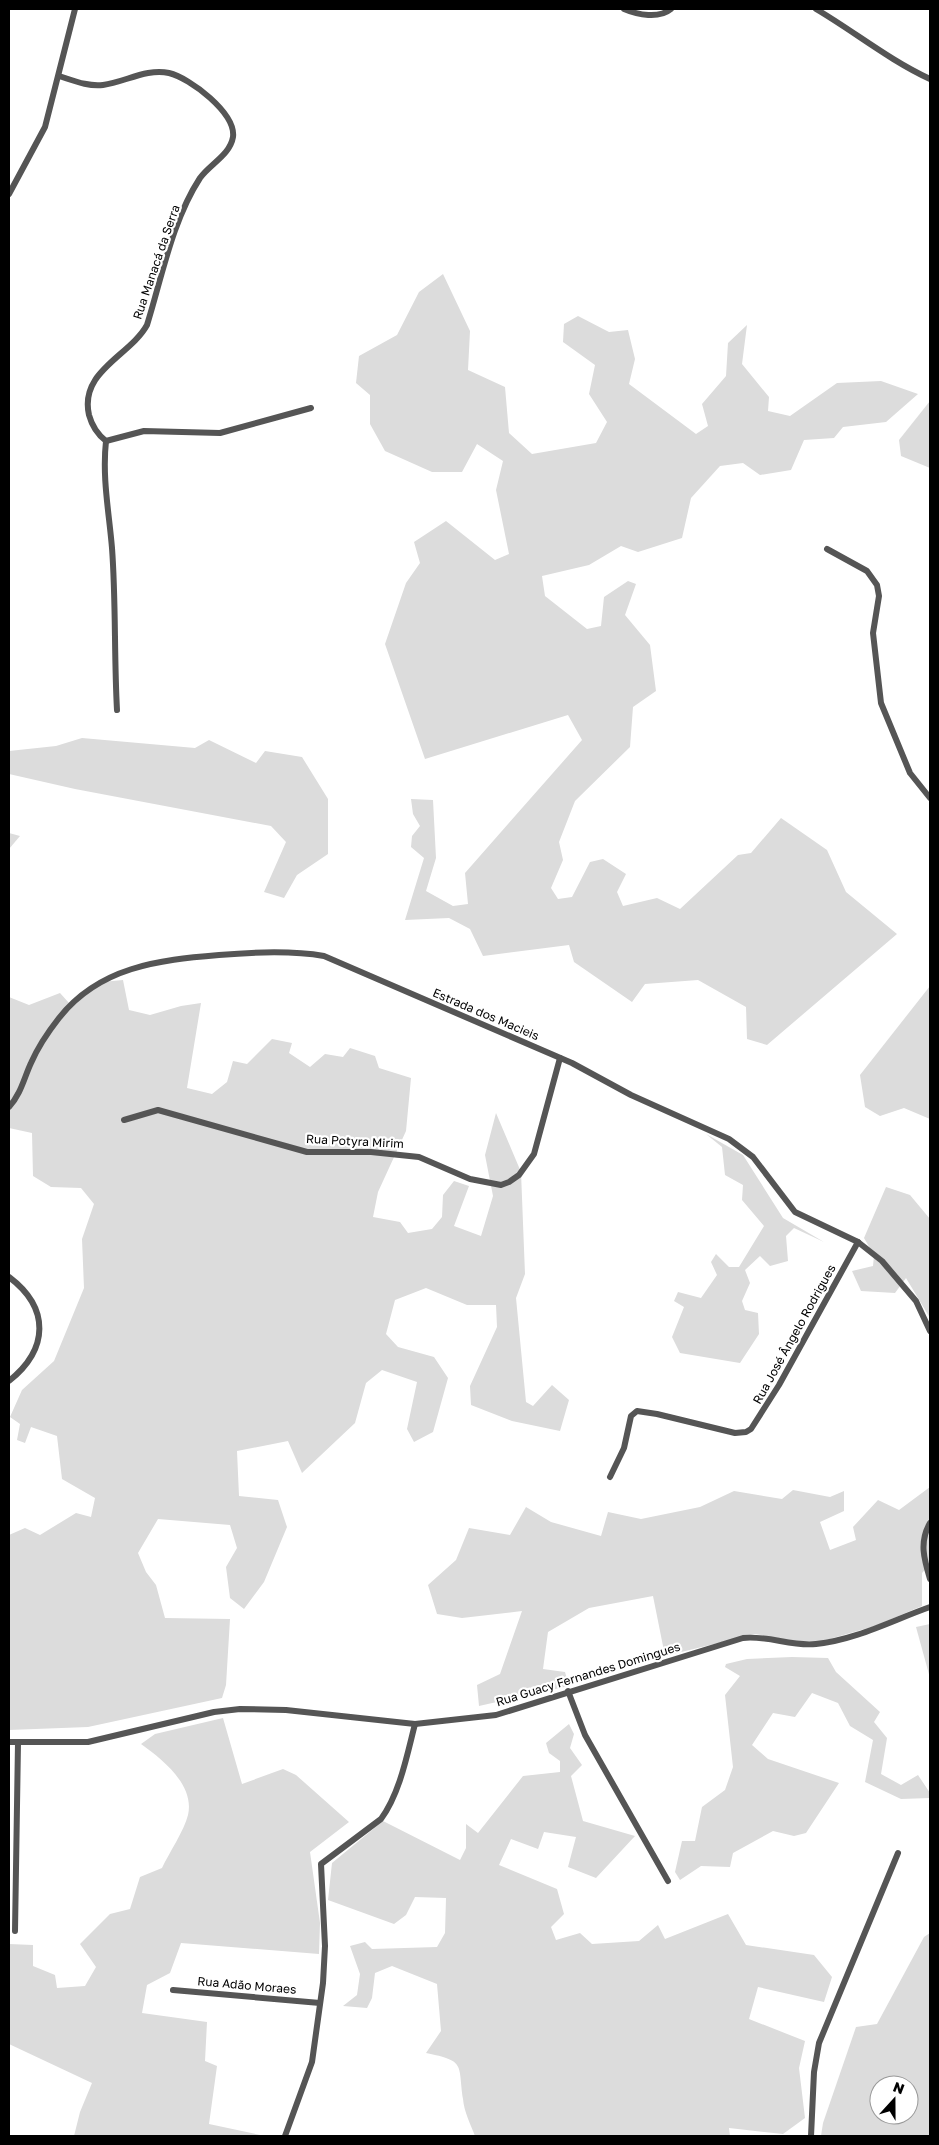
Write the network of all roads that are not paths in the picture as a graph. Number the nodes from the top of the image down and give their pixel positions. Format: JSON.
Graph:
{"nodes":[{"id":1,"x":75,"y":9,"type":"edge"},
{"id":2,"x":624,"y":9,"type":"edge"},
{"id":3,"x":671,"y":9,"type":"edge"},
{"id":4,"x":816,"y":9,"type":"edge"},
{"id":5,"x":59,"y":76,"type":"junction"},
{"id":6,"x":930,"y":79,"type":"edge"},
{"id":7,"x":9,"y":194,"type":"edge"},
{"id":8,"x":311,"y":408,"type":"dead end"},
{"id":9,"x":106,"y":441,"type":"junction"},
{"id":10,"x":827,"y":549,"type":"dead end"},
{"id":11,"x":117,"y":710,"type":"dead end"},
{"id":12,"x":930,"y":798,"type":"edge"},
{"id":13,"x":560,"y":1058,"type":"junction"},
{"id":14,"x":9,"y":1107,"type":"edge"},
{"id":15,"x":124,"y":1120,"type":"dead end"},
{"id":16,"x":858,"y":1242,"type":"junction"},
{"id":17,"x":9,"y":1278,"type":"edge"},
{"id":18,"x":930,"y":1331,"type":"edge"},
{"id":19,"x":9,"y":1382,"type":"edge"},
{"id":20,"x":610,"y":1477,"type":"dead end"},
{"id":21,"x":930,"y":1522,"type":"edge"},
{"id":22,"x":930,"y":1579,"type":"edge"},
{"id":23,"x":930,"y":1608,"type":"edge"},
{"id":24,"x":568,"y":1691,"type":"junction"},
{"id":25,"x":414,"y":1724,"type":"junction"},
{"id":26,"x":9,"y":1742,"type":"edge"},
{"id":27,"x":18,"y":1743,"type":"junction"},
{"id":28,"x":898,"y":1853,"type":"dead end"},
{"id":29,"x":668,"y":1881,"type":"dead end"},
{"id":30,"x":15,"y":1931,"type":"dead end"},
{"id":31,"x":173,"y":1990,"type":"dead end"},
{"id":32,"x":320,"y":2003,"type":"junction"},
{"id":33,"x":284,"y":2136,"type":"edge"},
{"id":34,"x":811,"y":2136,"type":"edge"}],
"edges":[{"from":1,"to":5,"type":"street"},
{"from":2,"to":3,"type":"street"},
{"from":4,"to":6,"type":"street"},
{"from":5,"to":7,"type":"street"},
{"from":5,"to":9,"type":"street","name":"Rua Manacá da Serra"},
{"from":8,"to":9,"type":"street"},
{"from":9,"to":11,"type":"street"},
{"from":10,"to":12,"type":"street"},
{"from":13,"to":14,"type":"street","name":"Estrada dos Macieis"},
{"from":13,"to":15,"type":"street","name":"Rua Potyra Mirim"},
{"from":13,"to":16,"type":"street","name":"Estrada dos Macieis"},
{"from":16,"to":18,"type":"street","name":"Estrada dos Macieis"},
{"from":16,"to":20,"type":"street","name":"Rua José Ângelo Rodrigues"},
{"from":17,"to":19,"type":"street"},
{"from":21,"to":22,"type":"street"},
{"from":23,"to":24,"type":"street","name":"Rua Guacy Fernandes Domingues"},
{"from":24,"to":25,"type":"street","name":"Rua Guacy Fernandes Domingues"},
{"from":24,"to":29,"type":"street"},
{"from":25,"to":27,"type":"street","name":"Rua Guacy Fernandes Domingues"},
{"from":25,"to":32,"type":"street"},
{"from":26,"to":27,"type":"street","name":"Rua Guacy Fernandes Domingues"},
{"from":27,"to":30,"type":"street"},
{"from":28,"to":34,"type":"street"},
{"from":31,"to":32,"type":"street","name":"Rua Adão Moraes"},
{"from":32,"to":33,"type":"street"}]}
